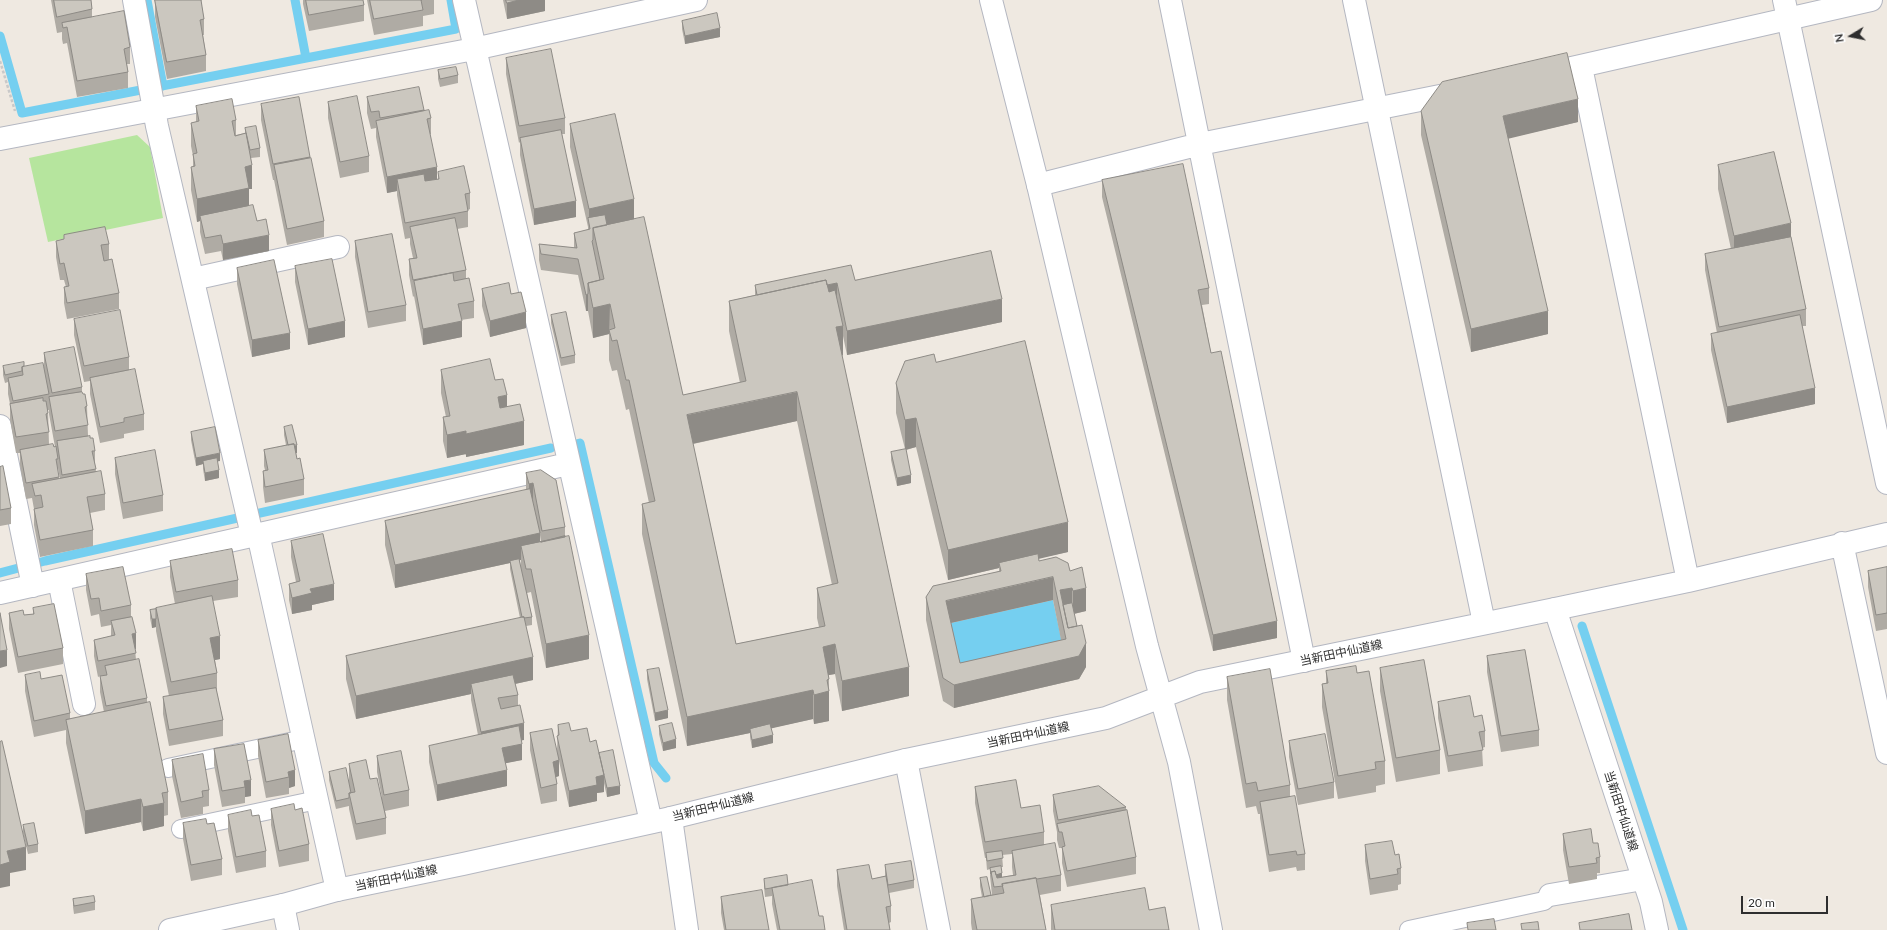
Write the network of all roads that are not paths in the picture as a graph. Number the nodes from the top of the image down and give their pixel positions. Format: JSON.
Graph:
{"nodes":[{"id":1,"x":134,"y":0,"type":"edge"},
{"id":2,"x":464,"y":0,"type":"edge"},
{"id":3,"x":691,"y":0,"type":"edge"},
{"id":4,"x":991,"y":0,"type":"edge"},
{"id":5,"x":1170,"y":0,"type":"edge"},
{"id":6,"x":1354,"y":0,"type":"edge"},
{"id":7,"x":1871,"y":0,"type":"edge"},
{"id":8,"x":1786,"y":9,"type":"edge"},
{"id":9,"x":474,"y":49,"type":"junction"},
{"id":10,"x":1581,"y":67,"type":"junction"},
{"id":11,"x":1521,"y":79,"type":"edge"},
{"id":12,"x":1483,"y":87,"type":"edge"},
{"id":13,"x":151,"y":95,"type":"junction"},
{"id":14,"x":1376,"y":110,"type":"junction"},
{"id":15,"x":0,"y":139,"type":"edge"},
{"id":16,"x":1200,"y":144,"type":"junction"},
{"id":17,"x":1038,"y":185,"type":"junction"},
{"id":18,"x":338,"y":247,"type":"dead end"},
{"id":19,"x":193,"y":279,"type":"junction"},
{"id":20,"x":0,"y":426,"type":"edge"},
{"id":21,"x":568,"y":464,"type":"junction"},
{"id":22,"x":1887,"y":483,"type":"edge"},
{"id":23,"x":251,"y":526,"type":"junction"},
{"id":24,"x":1887,"y":534,"type":"edge"},
{"id":25,"x":1842,"y":543,"type":"junction"},
{"id":26,"x":30,"y":573,"type":"junction"},
{"id":27,"x":59,"y":580,"type":"junction"},
{"id":28,"x":1688,"y":581,"type":"junction"},
{"id":29,"x":0,"y":593,"type":"edge"},
{"id":30,"x":1555,"y":609,"type":"junction"},
{"id":31,"x":1484,"y":623,"type":"junction"},
{"id":32,"x":1304,"y":661,"type":"junction"},
{"id":33,"x":1161,"y":697,"type":"junction"},
{"id":34,"x":84,"y":704,"type":"dead end"},
{"id":35,"x":304,"y":740,"type":"junction"},
{"id":36,"x":1887,"y":753,"type":"edge"},
{"id":37,"x":906,"y":760,"type":"junction"},
{"id":38,"x":168,"y":768,"type":"dead end"},
{"id":39,"x":317,"y":800,"type":"junction"},
{"id":40,"x":661,"y":820,"type":"junction"},
{"id":41,"x":181,"y":829,"type":"dead end"},
{"id":42,"x":1643,"y":879,"type":"junction"},
{"id":43,"x":337,"y":890,"type":"junction"},
{"id":44,"x":1550,"y":895,"type":"joint"},
{"id":45,"x":283,"y":905,"type":"junction"},
{"id":46,"x":170,"y":930,"type":"edge"},
{"id":47,"x":288,"y":930,"type":"edge"},
{"id":48,"x":687,"y":930,"type":"edge"},
{"id":49,"x":939,"y":930,"type":"edge"},
{"id":50,"x":1211,"y":930,"type":"edge"},
{"id":51,"x":1409,"y":930,"type":"edge"},
{"id":52,"x":1657,"y":930,"type":"edge"}],
"edges":[{"from":1,"to":13,"type":"street"},
{"from":2,"to":9,"type":"street"},
{"from":3,"to":9,"type":"street"},
{"from":4,"to":17,"type":"street"},
{"from":5,"to":16,"type":"street"},
{"from":6,"to":14,"type":"street"},
{"from":7,"to":8,"type":"street"},
{"from":8,"to":10,"type":"street"},
{"from":8,"to":22,"type":"street"},
{"from":9,"to":13,"type":"street"},
{"from":9,"to":21,"type":"street"},
{"from":10,"to":11,"type":"street"},
{"from":10,"to":28,"type":"street"},
{"from":12,"to":14,"type":"street"},
{"from":13,"to":15,"type":"street"},
{"from":13,"to":19,"type":"street"},
{"from":14,"to":16,"type":"street"},
{"from":14,"to":31,"type":"street"},
{"from":16,"to":17,"type":"street"},
{"from":16,"to":32,"type":"street"},
{"from":17,"to":33,"type":"street"},
{"from":18,"to":19,"type":"street"},
{"from":19,"to":23,"type":"street"},
{"from":20,"to":26,"type":"street"},
{"from":21,"to":23,"type":"street"},
{"from":21,"to":40,"type":"street"},
{"from":23,"to":27,"type":"street"},
{"from":23,"to":35,"type":"street"},
{"from":24,"to":25,"type":"street"},
{"from":25,"to":28,"type":"street"},
{"from":25,"to":36,"type":"street"},
{"from":26,"to":27,"type":"street"},
{"from":26,"to":29,"type":"street"},
{"from":27,"to":34,"type":"street"},
{"from":28,"to":30,"type":"street"},
{"from":30,"to":31,"type":"street","name":"当新田中仙道線"},
{"from":30,"to":42,"type":"street","name":"当新田中仙道線"},
{"from":31,"to":32,"type":"street","name":"当新田中仙道線"},
{"from":32,"to":33,"type":"street","name":"当新田中仙道線"},
{"from":33,"to":37,"type":"street","name":"当新田中仙道線"},
{"from":33,"to":50,"type":"street"},
{"from":35,"to":38,"type":"lane"},
{"from":35,"to":39,"type":"street"},
{"from":37,"to":40,"type":"street","name":"当新田中仙道線"},
{"from":37,"to":49,"type":"street"},
{"from":39,"to":41,"type":"lane"},
{"from":39,"to":43,"type":"street"},
{"from":40,"to":43,"type":"street","name":"当新田中仙道線"},
{"from":40,"to":48,"type":"street"},
{"from":42,"to":44,"type":"street"},
{"from":42,"to":52,"type":"street","name":"当新田中仙道線"},
{"from":43,"to":45,"type":"street","name":"当新田中仙道線"},
{"from":44,"to":51,"type":"lane"},
{"from":45,"to":46,"type":"street","name":"当新田中仙道線"},
{"from":45,"to":47,"type":"street"}]}
